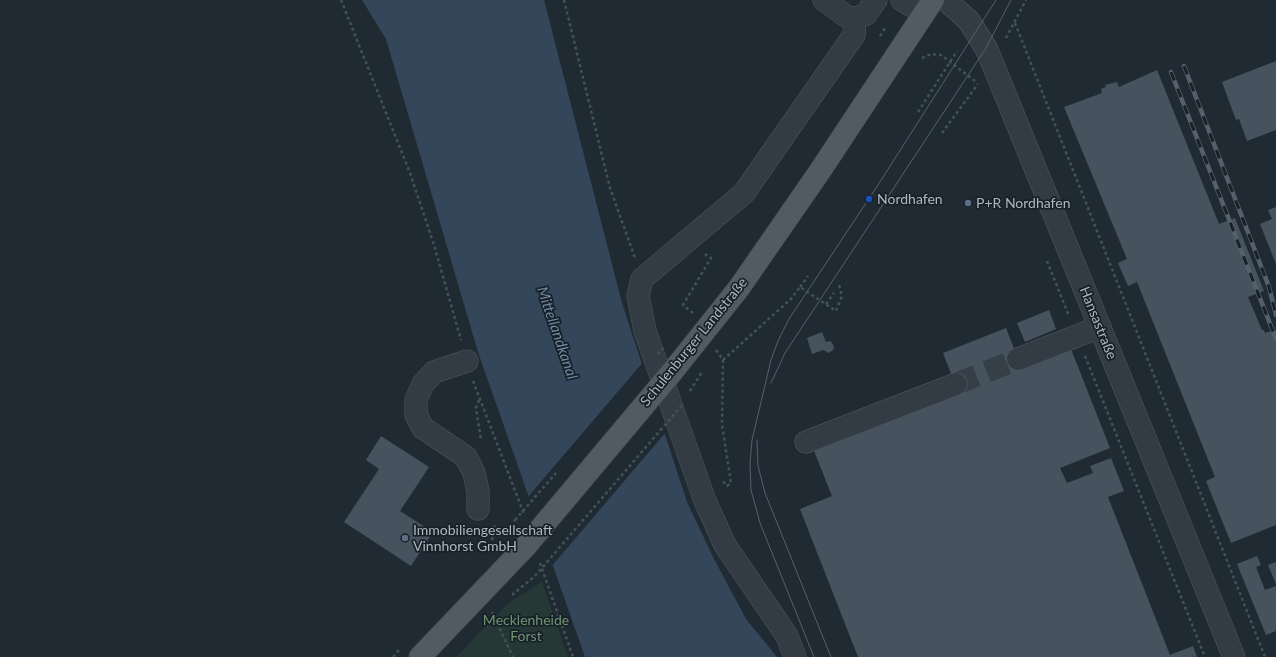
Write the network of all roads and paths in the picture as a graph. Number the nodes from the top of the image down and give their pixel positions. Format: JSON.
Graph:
{"nodes":[{"id":1,"x":341,"y":0,"type":"edge"},
{"id":2,"x":564,"y":0,"type":"edge"},
{"id":3,"x":824,"y":0,"type":"edge"},
{"id":4,"x":876,"y":0,"type":"edge"},
{"id":5,"x":902,"y":0,"type":"edge"},
{"id":6,"x":946,"y":0,"type":"edge"},
{"id":7,"x":1026,"y":0,"type":"edge"},
{"id":8,"x":929,"y":7,"type":"edge"},
{"id":9,"x":855,"y":19,"type":"junction"},
{"id":10,"x":1015,"y":23,"type":"junction"},
{"id":11,"x":957,"y":51,"type":"dead end"},
{"id":12,"x":918,"y":60,"type":"dead end"},
{"id":13,"x":951,"y":62,"type":"junction"},
{"id":14,"x":992,"y":62,"type":"junction"},
{"id":15,"x":978,"y":83,"type":"junction"},
{"id":16,"x":981,"y":90,"type":"dead end"},
{"id":17,"x":918,"y":112,"type":"dead end"},
{"id":18,"x":942,"y":133,"type":"dead end"},
{"id":19,"x":1045,"y":256,"type":"dead end"},
{"id":20,"x":698,"y":258,"type":"dead end"},
{"id":21,"x":808,"y":276,"type":"dead end"},
{"id":22,"x":642,"y":279,"type":"junction"},
{"id":23,"x":839,"y":285,"type":"dead end"},
{"id":24,"x":800,"y":286,"type":"junction"},
{"id":25,"x":834,"y":293,"type":"dead end"},
{"id":26,"x":826,"y":304,"type":"junction"},
{"id":27,"x":695,"y":314,"type":"dead end"},
{"id":28,"x":1100,"y":327,"type":"junction"},
{"id":29,"x":1077,"y":337,"type":"junction"},
{"id":30,"x":712,"y":357,"type":"dead end"},
{"id":31,"x":1018,"y":359,"type":"tunnel mouth"},
{"id":32,"x":723,"y":360,"type":"junction"},
{"id":33,"x":467,"y":361,"type":"junction"},
{"id":34,"x":703,"y":370,"type":"dead end"},
{"id":35,"x":956,"y":384,"type":"tunnel mouth"},
{"id":36,"x":806,"y":442,"type":"dead end"},
{"id":37,"x":717,"y":474,"type":"dead end"},
{"id":38,"x":478,"y":509,"type":"dead end"},
{"id":39,"x":527,"y":522,"type":"dead end"},
{"id":40,"x":532,"y":552,"type":"junction"},
{"id":41,"x":508,"y":598,"type":"dead end"},
{"id":42,"x":497,"y":608,"type":"dead end"},
{"id":43,"x":420,"y":657,"type":"edge"},
{"id":44,"x":513,"y":657,"type":"edge"},
{"id":45,"x":572,"y":657,"type":"edge"},
{"id":46,"x":795,"y":657,"type":"edge"},
{"id":47,"x":1205,"y":657,"type":"edge"},
{"id":48,"x":1234,"y":657,"type":"edge"},
{"id":49,"x":1265,"y":657,"type":"edge"}],
"edges":[{"from":1,"to":33,"type":"path"},
{"from":2,"to":22,"type":"path"},
{"from":3,"to":9,"type":"street"},
{"from":4,"to":9,"type":"street"},
{"from":5,"to":8,"type":"street"},
{"from":6,"to":14,"type":"street","name":"Hansastraße"},
{"from":7,"to":10,"type":"path"},
{"from":8,"to":40,"type":"main road","name":"Schulenburger Landstraße","bridge":true},
{"from":9,"to":22,"type":"street"},
{"from":10,"to":14,"type":"path"},
{"from":10,"to":49,"type":"path"},
{"from":11,"to":13,"type":"path"},
{"from":12,"to":13,"type":"path"},
{"from":13,"to":15,"type":"path"},
{"from":13,"to":17,"type":"path"},
{"from":14,"to":15,"type":"path"},
{"from":14,"to":28,"type":"street","name":"Hansastraße"},
{"from":15,"to":16,"type":"path"},
{"from":15,"to":18,"type":"path"},
{"from":19,"to":29,"type":"path"},
{"from":20,"to":27,"type":"path"},
{"from":21,"to":24,"type":"path"},
{"from":22,"to":46,"type":"street"},
{"from":23,"to":26,"type":"path"},
{"from":24,"to":26,"type":"path"},
{"from":24,"to":32,"type":"path"},
{"from":25,"to":26,"type":"path"},
{"from":28,"to":29,"type":"street"},
{"from":28,"to":48,"type":"street","name":"Hansastraße"},
{"from":29,"to":31,"type":"street"},
{"from":29,"to":47,"type":"path"},
{"from":30,"to":32,"type":"path"},
{"from":32,"to":37,"type":"path"},
{"from":33,"to":38,"type":"street"},
{"from":33,"to":39,"type":"path"},
{"from":34,"to":41,"type":"path","bridge":true},
{"from":35,"to":36,"type":"street"},
{"from":40,"to":43,"type":"main road","name":"Schulenburger Landstraße"},
{"from":40,"to":45,"type":"path"},
{"from":42,"to":44,"type":"path"}]}
